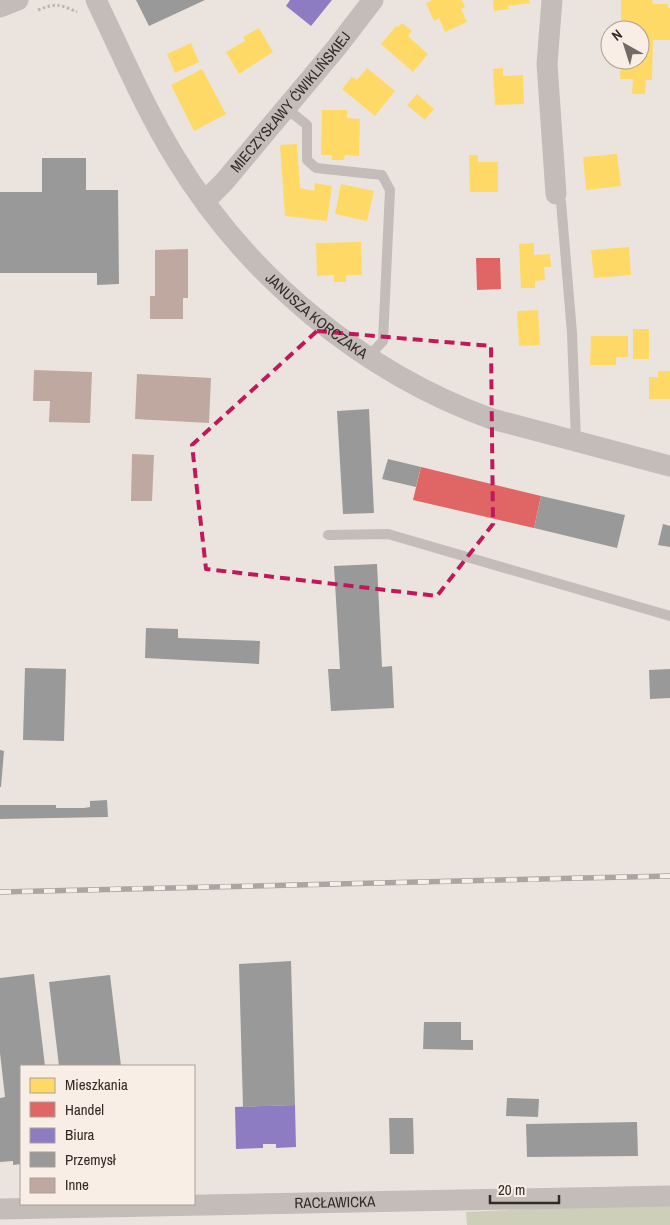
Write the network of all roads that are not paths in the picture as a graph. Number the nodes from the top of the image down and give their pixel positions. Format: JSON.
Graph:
{"nodes":[{"id":1,"x":18,"y":0,"type":"edge"},
{"id":2,"x":96,"y":0,"type":"edge"},
{"id":3,"x":373,"y":0,"type":"edge"},
{"id":4,"x":552,"y":0,"type":"edge"},
{"id":5,"x":0,"y":7,"type":"edge"},
{"id":6,"x":286,"y":108,"type":"junction"},
{"id":7,"x":556,"y":194,"type":"joint"},
{"id":8,"x":205,"y":202,"type":"junction"},
{"id":9,"x":368,"y":357,"type":"junction"},
{"id":10,"x":576,"y":441,"type":"junction"},
{"id":11,"x":670,"y":466,"type":"edge"},
{"id":12,"x":328,"y":536,"type":"dead end"},
{"id":13,"x":670,"y":616,"type":"edge"},
{"id":14,"x":670,"y":1196,"type":"edge"},
{"id":15,"x":0,"y":1209,"type":"edge"}],
"edges":[{"from":1,"to":5,"type":"street"},
{"from":2,"to":8,"type":"street","name":"JANUSZA KORCZAKA"},
{"from":3,"to":6,"type":"street","name":"MIECZYSŁAWY ĆWIKLIŃSKIEJ"},
{"from":4,"to":7,"type":"street"},
{"from":6,"to":8,"type":"street","name":"MIECZYSŁAWY ĆWIKLIŃSKIEJ"},
{"from":6,"to":9,"type":"lane"},
{"from":7,"to":10,"type":"lane"},
{"from":8,"to":9,"type":"street","name":"JANUSZA KORCZAKA"},
{"from":9,"to":10,"type":"street","name":"JANUSZA KORCZAKA"},
{"from":10,"to":11,"type":"street","name":"JANUSZA KORCZAKA"},
{"from":12,"to":13,"type":"lane"},
{"from":14,"to":15,"type":"street","name":"RACŁAWICKA"}]}
